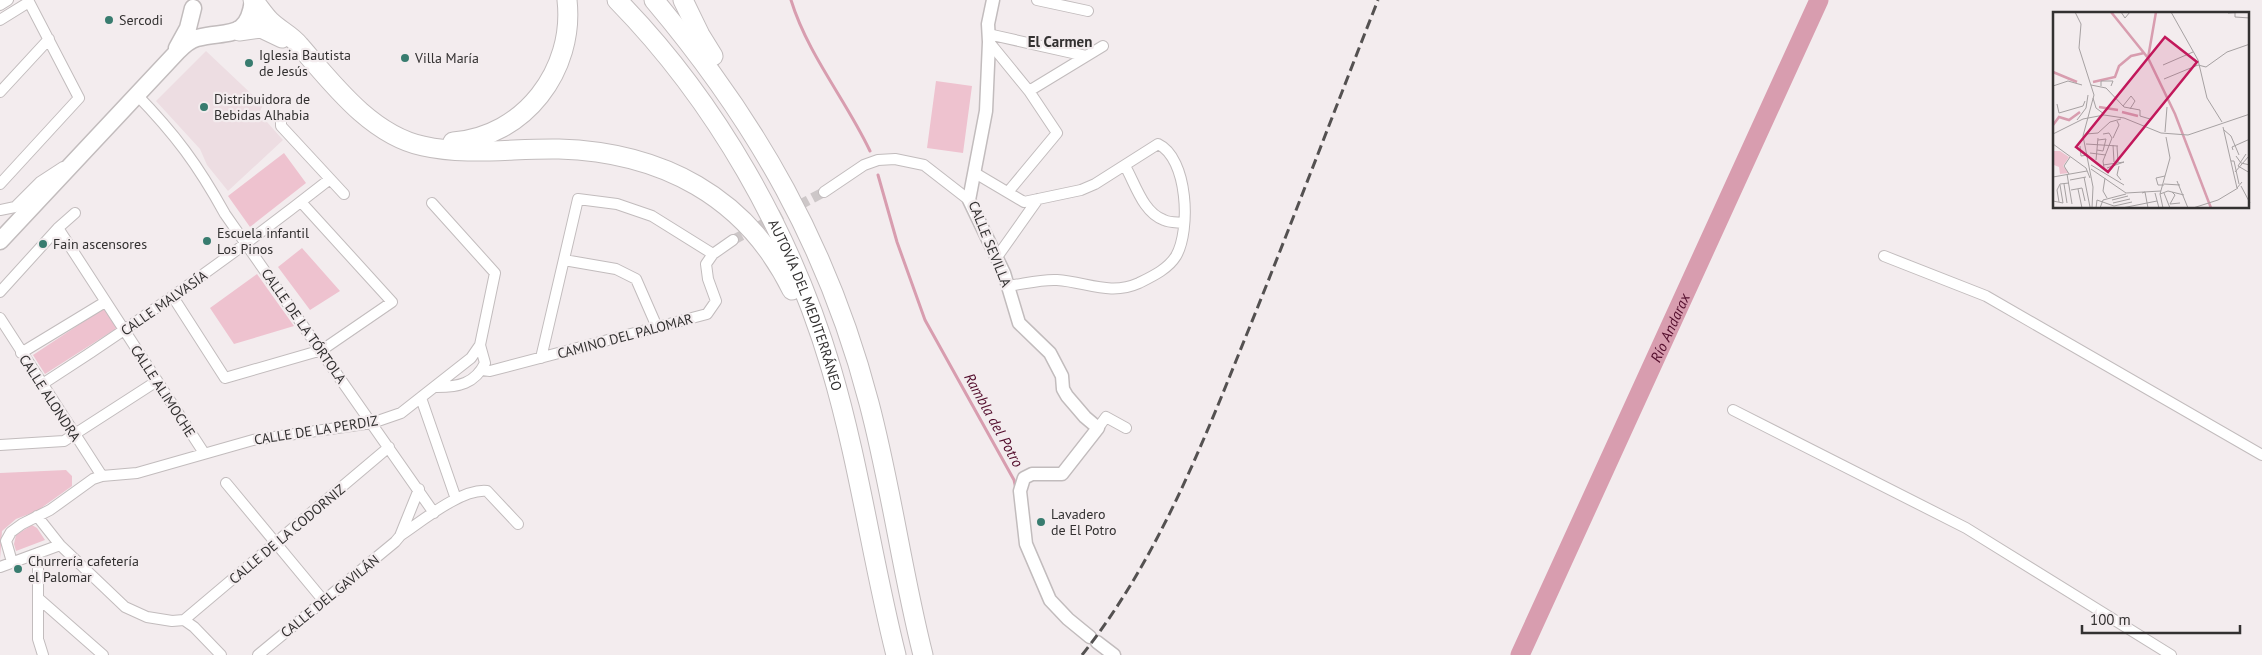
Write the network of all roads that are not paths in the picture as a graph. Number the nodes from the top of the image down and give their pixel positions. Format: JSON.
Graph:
{"nodes":[{"id":1,"x":8,"y":0,"type":"edge"},
{"id":2,"x":253,"y":0,"type":"edge"},
{"id":3,"x":567,"y":0,"type":"edge"},
{"id":4,"x":617,"y":0,"type":"edge"},
{"id":5,"x":654,"y":0,"type":"edge"},
{"id":6,"x":683,"y":0,"type":"edge"},
{"id":7,"x":992,"y":0,"type":"edge"},
{"id":8,"x":1037,"y":0,"type":"edge"},
{"id":9,"x":29,"y":1,"type":"edge"},
{"id":10,"x":193,"y":4,"type":"edge"},
{"id":11,"x":0,"y":5,"type":"edge"},
{"id":12,"x":1088,"y":11,"type":"dead end"},
{"id":13,"x":0,"y":20,"type":"edge"},
{"id":14,"x":233,"y":33,"type":"junction"},
{"id":15,"x":989,"y":38,"type":"junction"},
{"id":16,"x":49,"y":39,"type":"junction"},
{"id":17,"x":1103,"y":46,"type":"dead end"},
{"id":18,"x":305,"y":54,"type":"junction"},
{"id":19,"x":1086,"y":56,"type":"junction"},
{"id":20,"x":168,"y":60,"type":"junction"},
{"id":21,"x":1029,"y":91,"type":"junction"},
{"id":22,"x":0,"y":92,"type":"edge"},
{"id":23,"x":136,"y":94,"type":"junction"},
{"id":24,"x":744,"y":117,"type":"junction"},
{"id":25,"x":281,"y":122,"type":"dead end"},
{"id":26,"x":402,"y":138,"type":"junction"},
{"id":27,"x":74,"y":160,"type":"junction"},
{"id":28,"x":1125,"y":166,"type":"junction"},
{"id":29,"x":975,"y":172,"type":"junction"},
{"id":30,"x":330,"y":179,"type":"junction"},
{"id":31,"x":0,"y":184,"type":"edge"},
{"id":32,"x":824,"y":192,"type":"tunnel mouth"},
{"id":33,"x":1008,"y":192,"type":"junction"},
{"id":34,"x":344,"y":194,"type":"dead end"},
{"id":35,"x":1038,"y":199,"type":"junction"},
{"id":36,"x":969,"y":200,"type":"junction"},
{"id":37,"x":301,"y":202,"type":"junction"},
{"id":38,"x":432,"y":203,"type":"dead end"},
{"id":39,"x":0,"y":210,"type":"edge"},
{"id":40,"x":75,"y":213,"type":"dead end"},
{"id":41,"x":1184,"y":223,"type":"junction"},
{"id":42,"x":14,"y":225,"type":"junction"},
{"id":43,"x":58,"y":228,"type":"junction"},
{"id":44,"x":734,"y":240,"type":"tunnel mouth"},
{"id":45,"x":0,"y":241,"type":"edge"},
{"id":46,"x":247,"y":243,"type":"junction"},
{"id":47,"x":713,"y":254,"type":"junction"},
{"id":48,"x":1884,"y":256,"type":"dead end"},
{"id":49,"x":997,"y":257,"type":"junction"},
{"id":50,"x":564,"y":260,"type":"junction"},
{"id":51,"x":1008,"y":286,"type":"junction"},
{"id":52,"x":0,"y":292,"type":"edge"},
{"id":53,"x":173,"y":298,"type":"junction"},
{"id":54,"x":105,"y":302,"type":"junction"},
{"id":55,"x":0,"y":318,"type":"edge"},
{"id":56,"x":657,"y":327,"type":"junction"},
{"id":57,"x":819,"y":330,"type":"junction"},
{"id":58,"x":124,"y":332,"type":"junction"},
{"id":59,"x":480,"y":345,"type":"junction"},
{"id":60,"x":322,"y":350,"type":"junction"},
{"id":61,"x":21,"y":353,"type":"junction"},
{"id":62,"x":541,"y":358,"type":"junction"},
{"id":63,"x":482,"y":370,"type":"junction"},
{"id":64,"x":157,"y":381,"type":"junction"},
{"id":65,"x":41,"y":384,"type":"junction"},
{"id":66,"x":437,"y":387,"type":"junction"},
{"id":67,"x":421,"y":398,"type":"junction"},
{"id":68,"x":1733,"y":410,"type":"dead end"},
{"id":69,"x":372,"y":423,"type":"junction"},
{"id":70,"x":1098,"y":428,"type":"junction"},
{"id":71,"x":1126,"y":428,"type":"dead end"},
{"id":72,"x":74,"y":434,"type":"junction"},
{"id":73,"x":0,"y":445,"type":"edge"},
{"id":74,"x":389,"y":447,"type":"junction"},
{"id":75,"x":204,"y":454,"type":"junction"},
{"id":76,"x":2262,"y":455,"type":"edge"},
{"id":77,"x":102,"y":476,"type":"junction"},
{"id":78,"x":226,"y":483,"type":"dead end"},
{"id":79,"x":419,"y":489,"type":"junction"},
{"id":80,"x":456,"y":499,"type":"junction"},
{"id":81,"x":434,"y":513,"type":"junction"},
{"id":82,"x":37,"y":516,"type":"junction"},
{"id":83,"x":518,"y":524,"type":"dead end"},
{"id":84,"x":400,"y":536,"type":"junction"},
{"id":85,"x":276,"y":543,"type":"junction"},
{"id":86,"x":60,"y":545,"type":"junction"},
{"id":87,"x":38,"y":553,"type":"junction"},
{"id":88,"x":12,"y":562,"type":"junction"},
{"id":89,"x":0,"y":567,"type":"edge"},
{"id":90,"x":38,"y":598,"type":"junction"},
{"id":91,"x":323,"y":600,"type":"junction"},
{"id":92,"x":184,"y":620,"type":"junction"},
{"id":93,"x":43,"y":655,"type":"edge"},
{"id":94,"x":103,"y":655,"type":"edge"},
{"id":95,"x":221,"y":655,"type":"edge"},
{"id":96,"x":258,"y":655,"type":"edge"},
{"id":97,"x":896,"y":655,"type":"edge"},
{"id":98,"x":923,"y":655,"type":"edge"},
{"id":99,"x":1114,"y":655,"type":"edge"},
{"id":100,"x":2171,"y":655,"type":"edge"}],
"edges":[{"from":1,"to":11,"type":"street"},
{"from":2,"to":14,"type":"highway"},
{"from":2,"to":18,"type":"highway"},
{"from":3,"to":26,"type":"highway"},
{"from":4,"to":57,"type":"highway","name":"AUTOVÍA DEL MEDITERRÁNEO"},
{"from":5,"to":24,"type":"highway","name":"AUTOVÍA DEL MEDITERRÁNEO"},
{"from":6,"to":24,"type":"highway"},
{"from":7,"to":15,"type":"street","name":"CALLE SEVILLA"},
{"from":8,"to":12,"type":"street"},
{"from":9,"to":13,"type":"street"},
{"from":9,"to":16,"type":"street"},
{"from":10,"to":14,"type":"highway"},
{"from":10,"to":20,"type":"highway"},
{"from":14,"to":18,"type":"highway"},
{"from":14,"to":20,"type":"highway"},
{"from":15,"to":19,"type":"street"},
{"from":15,"to":21,"type":"street"},
{"from":15,"to":29,"type":"street","name":"CALLE SEVILLA"},
{"from":16,"to":22,"type":"street"},
{"from":16,"to":31,"type":"street"},
{"from":17,"to":19,"type":"street"},
{"from":18,"to":26,"type":"highway"},
{"from":19,"to":21,"type":"street"},
{"from":20,"to":23,"type":"highway"},
{"from":21,"to":33,"type":"street"},
{"from":23,"to":27,"type":"highway"},
{"from":23,"to":46,"type":"street","name":"CALLE DE LA TÓRTOLA"},
{"from":24,"to":98,"type":"highway","name":"AUTOVÍA DEL MEDITERRÁNEO"},
{"from":25,"to":30,"type":"street"},
{"from":26,"to":57,"type":"highway"},
{"from":27,"to":39,"type":"street"},
{"from":27,"to":42,"type":"highway"},
{"from":28,"to":35,"type":"street"},
{"from":28,"to":41,"type":"street"},
{"from":28,"to":41,"type":"street"},
{"from":29,"to":33,"type":"street"},
{"from":29,"to":36,"type":"street","name":"CALLE SEVILLA"},
{"from":30,"to":34,"type":"street"},
{"from":30,"to":37,"type":"street","name":"CALLE MALVASÍA"},
{"from":32,"to":36,"type":"street"},
{"from":33,"to":35,"type":"street"},
{"from":35,"to":49,"type":"street"},
{"from":36,"to":49,"type":"street","name":"CALLE SEVILLA"},
{"from":37,"to":46,"type":"street","name":"CALLE MALVASÍA"},
{"from":37,"to":60,"type":"street"},
{"from":38,"to":59,"type":"street","name":"CALLE DE LA PERDIZ"},
{"from":39,"to":42,"type":"street"},
{"from":40,"to":43,"type":"street"},
{"from":41,"to":51,"type":"street"},
{"from":42,"to":45,"type":"highway"},
{"from":43,"to":52,"type":"street"},
{"from":43,"to":54,"type":"street","name":"CALLE ALIMOCHE"},
{"from":44,"to":47,"type":"street"},
{"from":46,"to":53,"type":"street","name":"CALLE MALVASÍA"},
{"from":46,"to":60,"type":"street","name":"CALLE DE LA TÓRTOLA"},
{"from":47,"to":50,"type":"street"},
{"from":47,"to":56,"type":"street","name":"CAMINO DEL PALOMAR"},
{"from":48,"to":76,"type":"street"},
{"from":49,"to":51,"type":"street","name":"CALLE SEVILLA"},
{"from":50,"to":56,"type":"street"},
{"from":50,"to":62,"type":"street"},
{"from":51,"to":70,"type":"street","name":"CALLE SEVILLA"},
{"from":53,"to":58,"type":"street","name":"CALLE MALVASÍA"},
{"from":53,"to":60,"type":"street"},
{"from":54,"to":58,"type":"street","name":"CALLE ALIMOCHE"},
{"from":54,"to":61,"type":"street"},
{"from":55,"to":61,"type":"street","name":"CALLE ALONDRA"},
{"from":56,"to":62,"type":"street","name":"CAMINO DEL PALOMAR"},
{"from":57,"to":97,"type":"highway","name":"AUTOVÍA DEL MEDITERRÁNEO"},
{"from":58,"to":64,"type":"street","name":"CALLE ALIMOCHE"},
{"from":58,"to":65,"type":"street","name":"CALLE MALVASÍA"},
{"from":59,"to":63,"type":"street"},
{"from":59,"to":66,"type":"street","name":"CALLE DE LA PERDIZ"},
{"from":60,"to":69,"type":"street","name":"CALLE DE LA TÓRTOLA"},
{"from":61,"to":65,"type":"street","name":"CALLE ALONDRA"},
{"from":62,"to":63,"type":"street","name":"CAMINO DEL PALOMAR"},
{"from":63,"to":66,"type":"street","name":"CAMINO DEL PALOMAR"},
{"from":64,"to":72,"type":"street"},
{"from":64,"to":75,"type":"street","name":"CALLE ALIMOCHE"},
{"from":65,"to":72,"type":"street","name":"CALLE ALONDRA"},
{"from":66,"to":67,"type":"street","name":"CALLE DE LA PERDIZ"},
{"from":67,"to":69,"type":"street","name":"CALLE DE LA PERDIZ"},
{"from":67,"to":80,"type":"street"},
{"from":68,"to":100,"type":"street"},
{"from":69,"to":74,"type":"street","name":"CALLE DE LA TÓRTOLA"},
{"from":69,"to":75,"type":"street","name":"CALLE DE LA PERDIZ"},
{"from":70,"to":71,"type":"street"},
{"from":70,"to":99,"type":"street"},
{"from":72,"to":73,"type":"street"},
{"from":72,"to":77,"type":"street","name":"CALLE ALONDRA"},
{"from":74,"to":79,"type":"street","name":"CALLE DE LA TÓRTOLA"},
{"from":74,"to":85,"type":"street","name":"CALLE DE LA CODORNIZ"},
{"from":75,"to":77,"type":"street","name":"CALLE DE LA PERDIZ"},
{"from":77,"to":82,"type":"street","name":"CALLE DE LA PERDIZ"},
{"from":78,"to":85,"type":"street"},
{"from":79,"to":81,"type":"street","name":"CALLE DE LA TÓRTOLA"},
{"from":79,"to":84,"type":"street","name":"CALLE DEL GAVILÁN"},
{"from":80,"to":81,"type":"street","name":"CALLE DEL GAVILÁN"},
{"from":80,"to":83,"type":"street","name":"CALLE DEL GAVILÁN"},
{"from":81,"to":84,"type":"street","name":"CALLE DEL GAVILÁN"},
{"from":82,"to":86,"type":"street"},
{"from":82,"to":88,"type":"street","name":"CALLE DE LA PERDIZ"},
{"from":84,"to":91,"type":"street","name":"CALLE DEL GAVILÁN"},
{"from":85,"to":91,"type":"street"},
{"from":85,"to":92,"type":"street","name":"CALLE DE LA CODORNIZ"},
{"from":86,"to":87,"type":"street"},
{"from":86,"to":92,"type":"street"},
{"from":87,"to":88,"type":"street"},
{"from":87,"to":90,"type":"street"},
{"from":88,"to":89,"type":"street"},
{"from":90,"to":93,"type":"street"},
{"from":90,"to":94,"type":"street"},
{"from":91,"to":96,"type":"street","name":"CALLE DEL GAVILÁN"},
{"from":92,"to":95,"type":"street"}]}
